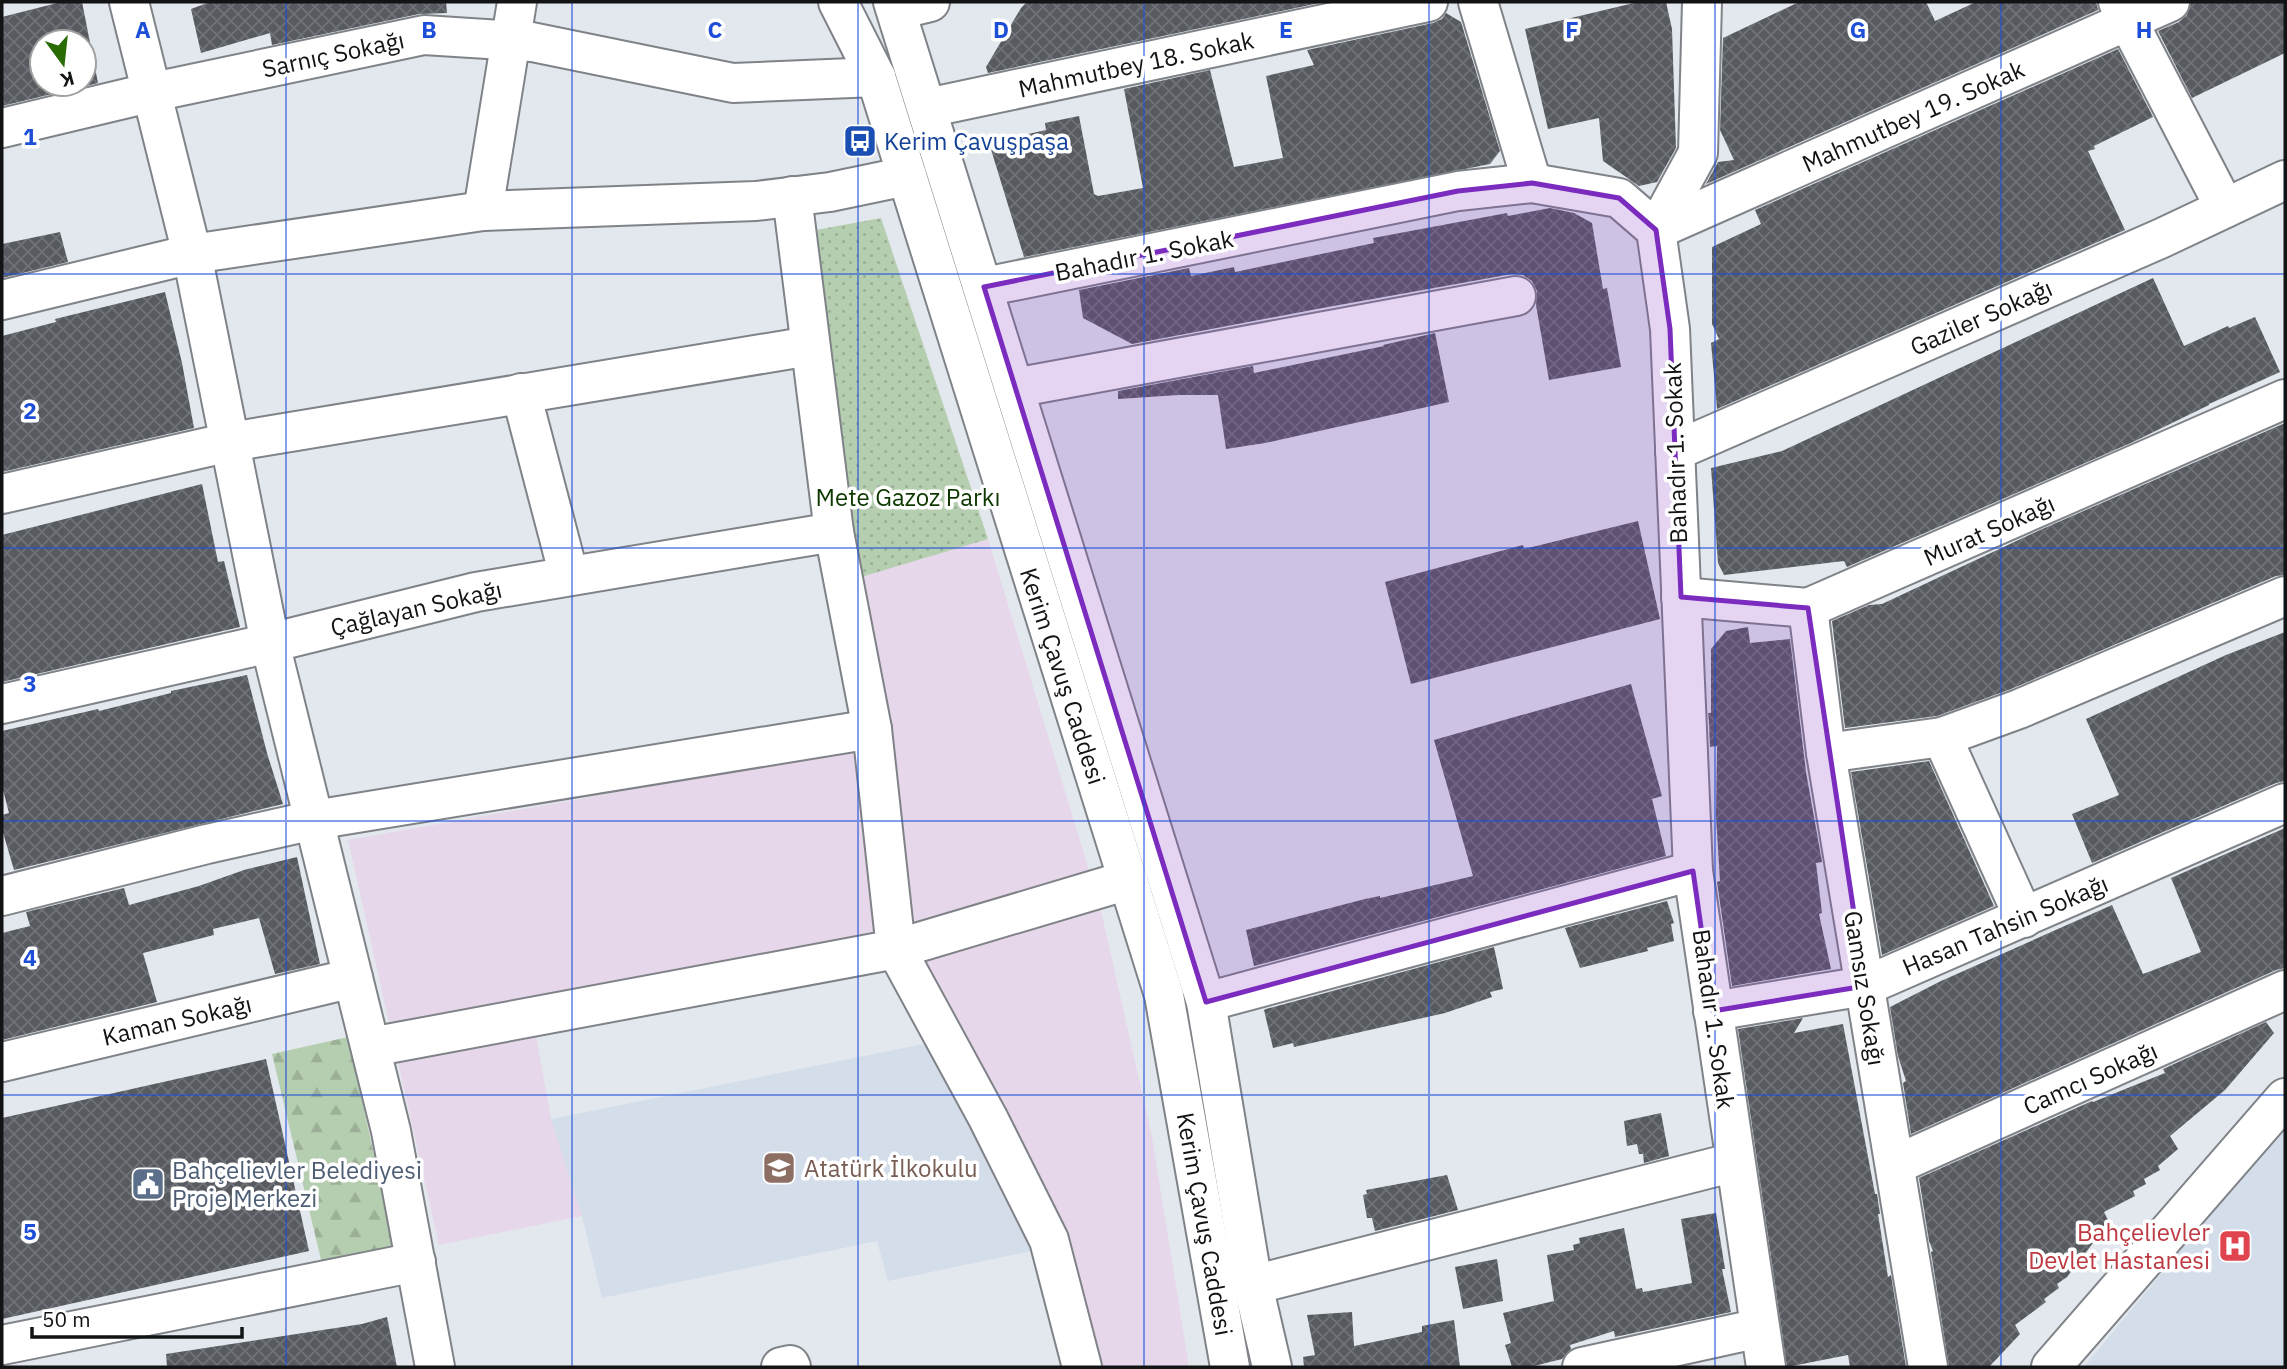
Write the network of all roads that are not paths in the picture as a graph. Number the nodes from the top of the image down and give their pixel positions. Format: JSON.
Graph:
{"nodes":[{"id":1,"x":129,"y":2,"type":"edge"},
{"id":2,"x":517,"y":2,"type":"edge"},
{"id":3,"x":838,"y":2,"type":"edge"},
{"id":4,"x":1428,"y":2,"type":"edge"},
{"id":5,"x":1478,"y":2,"type":"edge"},
{"id":6,"x":1702,"y":2,"type":"edge"},
{"id":7,"x":2170,"y":2,"type":"edge"},
{"id":8,"x":906,"y":5,"type":"edge"},
{"id":9,"x":2122,"y":11,"type":"edge"},
{"id":10,"x":511,"y":40,"type":"junction"},
{"id":11,"x":876,"y":77,"type":"junction"},
{"id":12,"x":153,"y":92,"type":"junction"},
{"id":13,"x":928,"y":108,"type":"junction"},
{"id":14,"x":2,"y":128,"type":"edge"},
{"id":15,"x":907,"y":176,"type":"junction"},
{"id":16,"x":2285,"y":180,"type":"edge"},
{"id":17,"x":1532,"y":183,"type":"junction"},
{"id":18,"x":792,"y":197,"type":"junction"},
{"id":19,"x":2225,"y":208,"type":"junction"},
{"id":20,"x":483,"y":211,"type":"junction"},
{"id":21,"x":1656,"y":230,"type":"junction"},
{"id":22,"x":192,"y":254,"type":"junction"},
{"id":23,"x":984,"y":287,"type":"junction"},
{"id":24,"x":1516,"y":296,"type":"dead end"},
{"id":25,"x":2,"y":300,"type":"edge"},
{"id":26,"x":810,"y":346,"type":"junction"},
{"id":27,"x":1014,"y":388,"type":"junction"},
{"id":28,"x":521,"y":393,"type":"junction"},
{"id":29,"x":2285,"y":399,"type":"edge"},
{"id":30,"x":230,"y":442,"type":"junction"},
{"id":31,"x":1675,"y":451,"type":"junction"},
{"id":32,"x":2,"y":494,"type":"edge"},
{"id":33,"x":834,"y":531,"type":"junction"},
{"id":34,"x":569,"y":576,"type":"junction"},
{"id":35,"x":2285,"y":596,"type":"edge"},
{"id":36,"x":1681,"y":597,"type":"junction"},
{"id":37,"x":1808,"y":608,"type":"junction"},
{"id":38,"x":270,"y":643,"type":"junction"},
{"id":39,"x":2,"y":704,"type":"edge"},
{"id":40,"x":872,"y":729,"type":"junction"},
{"id":41,"x":1942,"y":737,"type":"junction"},
{"id":42,"x":1826,"y":752,"type":"junction"},
{"id":43,"x":2285,"y":803,"type":"edge"},
{"id":44,"x":314,"y":820,"type":"junction"},
{"id":45,"x":1693,"y":871,"type":"junction"},
{"id":46,"x":1128,"y":880,"type":"junction"},
{"id":47,"x":2,"y":896,"type":"edge"},
{"id":48,"x":2024,"y":918,"type":"junction"},
{"id":49,"x":896,"y":949,"type":"junction"},
{"id":50,"x":353,"y":978,"type":"junction"},
{"id":51,"x":1865,"y":986,"type":"junction"},
{"id":52,"x":2285,"y":990,"type":"edge"},
{"id":53,"x":1206,"y":1002,"type":"junction"},
{"id":54,"x":1713,"y":1011,"type":"junction"},
{"id":55,"x":372,"y":1046,"type":"junction"},
{"id":56,"x":2,"y":1062,"type":"edge"},
{"id":57,"x":2285,"y":1098,"type":"edge"},
{"id":58,"x":1735,"y":1162,"type":"junction"},
{"id":59,"x":1895,"y":1165,"type":"junction"},
{"id":60,"x":416,"y":1262,"type":"junction"},
{"id":61,"x":1253,"y":1285,"type":"junction"},
{"id":62,"x":1760,"y":1328,"type":"junction"},
{"id":63,"x":2,"y":1345,"type":"edge"},
{"id":64,"x":435,"y":1367,"type":"edge"},
{"id":65,"x":782,"y":1367,"type":"edge"},
{"id":66,"x":791,"y":1367,"type":"edge"},
{"id":67,"x":1082,"y":1367,"type":"edge"},
{"id":68,"x":1230,"y":1367,"type":"edge"},
{"id":69,"x":1272,"y":1367,"type":"edge"},
{"id":70,"x":1582,"y":1367,"type":"edge"},
{"id":71,"x":1766,"y":1367,"type":"edge"},
{"id":72,"x":1928,"y":1367,"type":"edge"},
{"id":73,"x":2051,"y":1367,"type":"edge"}],
"edges":[{"from":1,"to":12,"type":"street"},
{"from":2,"to":10,"type":"street"},
{"from":3,"to":11,"type":"street","name":"Kerim Çavuş Caddesi"},
{"from":4,"to":13,"type":"street","name":"Mahmutbey 18. Sokak"},
{"from":5,"to":17,"type":"street"},
{"from":6,"to":21,"type":"street"},
{"from":7,"to":9,"type":"street","name":"Mahmutbey 19. Sokak"},
{"from":8,"to":13,"type":"street","name":"Kerim Çavuş Caddesi"},
{"from":9,"to":19,"type":"street"},
{"from":9,"to":21,"type":"street","name":"Mahmutbey 19. Sokak"},
{"from":10,"to":11,"type":"street","name":"Sarnıç Sokağı"},
{"from":10,"to":12,"type":"street","name":"Sarnıç Sokağı"},
{"from":10,"to":20,"type":"street"},
{"from":11,"to":15,"type":"street","name":"Kerim Çavuş Caddesi"},
{"from":12,"to":14,"type":"street","name":"Sarnıç Sokağı"},
{"from":12,"to":22,"type":"street"},
{"from":13,"to":23,"type":"street","name":"Kerim Çavuş Caddesi"},
{"from":15,"to":18,"type":"street"},
{"from":15,"to":46,"type":"street","name":"Kerim Çavuş Caddesi"},
{"from":16,"to":19,"type":"street","name":"Gaziler Sokağı"},
{"from":17,"to":21,"type":"street","name":"Bahadır 1. Sokak"},
{"from":17,"to":23,"type":"street","name":"Bahadır 1. Sokak"},
{"from":18,"to":20,"type":"street"},
{"from":18,"to":26,"type":"street"},
{"from":19,"to":31,"type":"street","name":"Gaziler Sokağı"},
{"from":20,"to":22,"type":"street"},
{"from":21,"to":31,"type":"street","name":"Bahadır 1. Sokak"},
{"from":22,"to":25,"type":"street"},
{"from":22,"to":30,"type":"street"},
{"from":23,"to":27,"type":"street","name":"Kerim Çavuş Caddesi"},
{"from":24,"to":27,"type":"street"},
{"from":26,"to":28,"type":"street"},
{"from":26,"to":33,"type":"street"},
{"from":27,"to":53,"type":"street","name":"Kerim Çavuş Caddesi"},
{"from":28,"to":30,"type":"street"},
{"from":28,"to":34,"type":"street"},
{"from":29,"to":37,"type":"street","name":"Murat Sokağı"},
{"from":30,"to":32,"type":"street"},
{"from":30,"to":38,"type":"street"},
{"from":31,"to":36,"type":"street","name":"Bahadır 1. Sokak"},
{"from":33,"to":34,"type":"street","name":"Çağlayan Sokağı"},
{"from":33,"to":40,"type":"street"},
{"from":34,"to":38,"type":"street","name":"Çağlayan Sokağı"},
{"from":35,"to":41,"type":"street"},
{"from":36,"to":37,"type":"street","name":"Murat Sokağı"},
{"from":36,"to":45,"type":"street","name":"Bahadır 1. Sokak"},
{"from":37,"to":42,"type":"street","name":"Gamsız Sokağı"},
{"from":38,"to":39,"type":"street","name":"Çağlayan Sokağı"},
{"from":38,"to":44,"type":"street"},
{"from":40,"to":44,"type":"street"},
{"from":40,"to":49,"type":"street"},
{"from":41,"to":42,"type":"street"},
{"from":41,"to":48,"type":"street"},
{"from":42,"to":51,"type":"street","name":"Gamsız Sokağı"},
{"from":43,"to":48,"type":"street","name":"Hasan Tahsin Sokağı"},
{"from":44,"to":47,"type":"street"},
{"from":44,"to":50,"type":"street"},
{"from":45,"to":53,"type":"street"},
{"from":45,"to":54,"type":"street","name":"Bahadır 1. Sokak"},
{"from":46,"to":49,"type":"street"},
{"from":46,"to":68,"type":"street","name":"Kerim Çavuş Caddesi"},
{"from":48,"to":51,"type":"street","name":"Hasan Tahsin Sokağı"},
{"from":49,"to":55,"type":"street"},
{"from":49,"to":67,"type":"street"},
{"from":50,"to":55,"type":"street"},
{"from":50,"to":56,"type":"street","name":"Kaman Sokağı"},
{"from":51,"to":54,"type":"street","name":"Hasan Tahsin Sokağı"},
{"from":51,"to":59,"type":"street","name":"Gamsız Sokağı"},
{"from":52,"to":59,"type":"street","name":"Camcı Sokağı"},
{"from":53,"to":61,"type":"street","name":"Kerim Çavuş Caddesi"},
{"from":54,"to":58,"type":"street","name":"Bahadır 1. Sokak"},
{"from":55,"to":60,"type":"street"},
{"from":57,"to":73,"type":"street"},
{"from":58,"to":61,"type":"street"},
{"from":58,"to":62,"type":"street","name":"Bahadır 1. Sokak"},
{"from":59,"to":72,"type":"street","name":"Gamsız Sokağı"},
{"from":60,"to":63,"type":"street"},
{"from":60,"to":64,"type":"street"},
{"from":61,"to":69,"type":"street","name":"Kerim Çavuş Caddesi"},
{"from":62,"to":70,"type":"street"},
{"from":62,"to":71,"type":"street","name":"Bahadır 1. Sokak"},
{"from":65,"to":66,"type":"street"}]}
